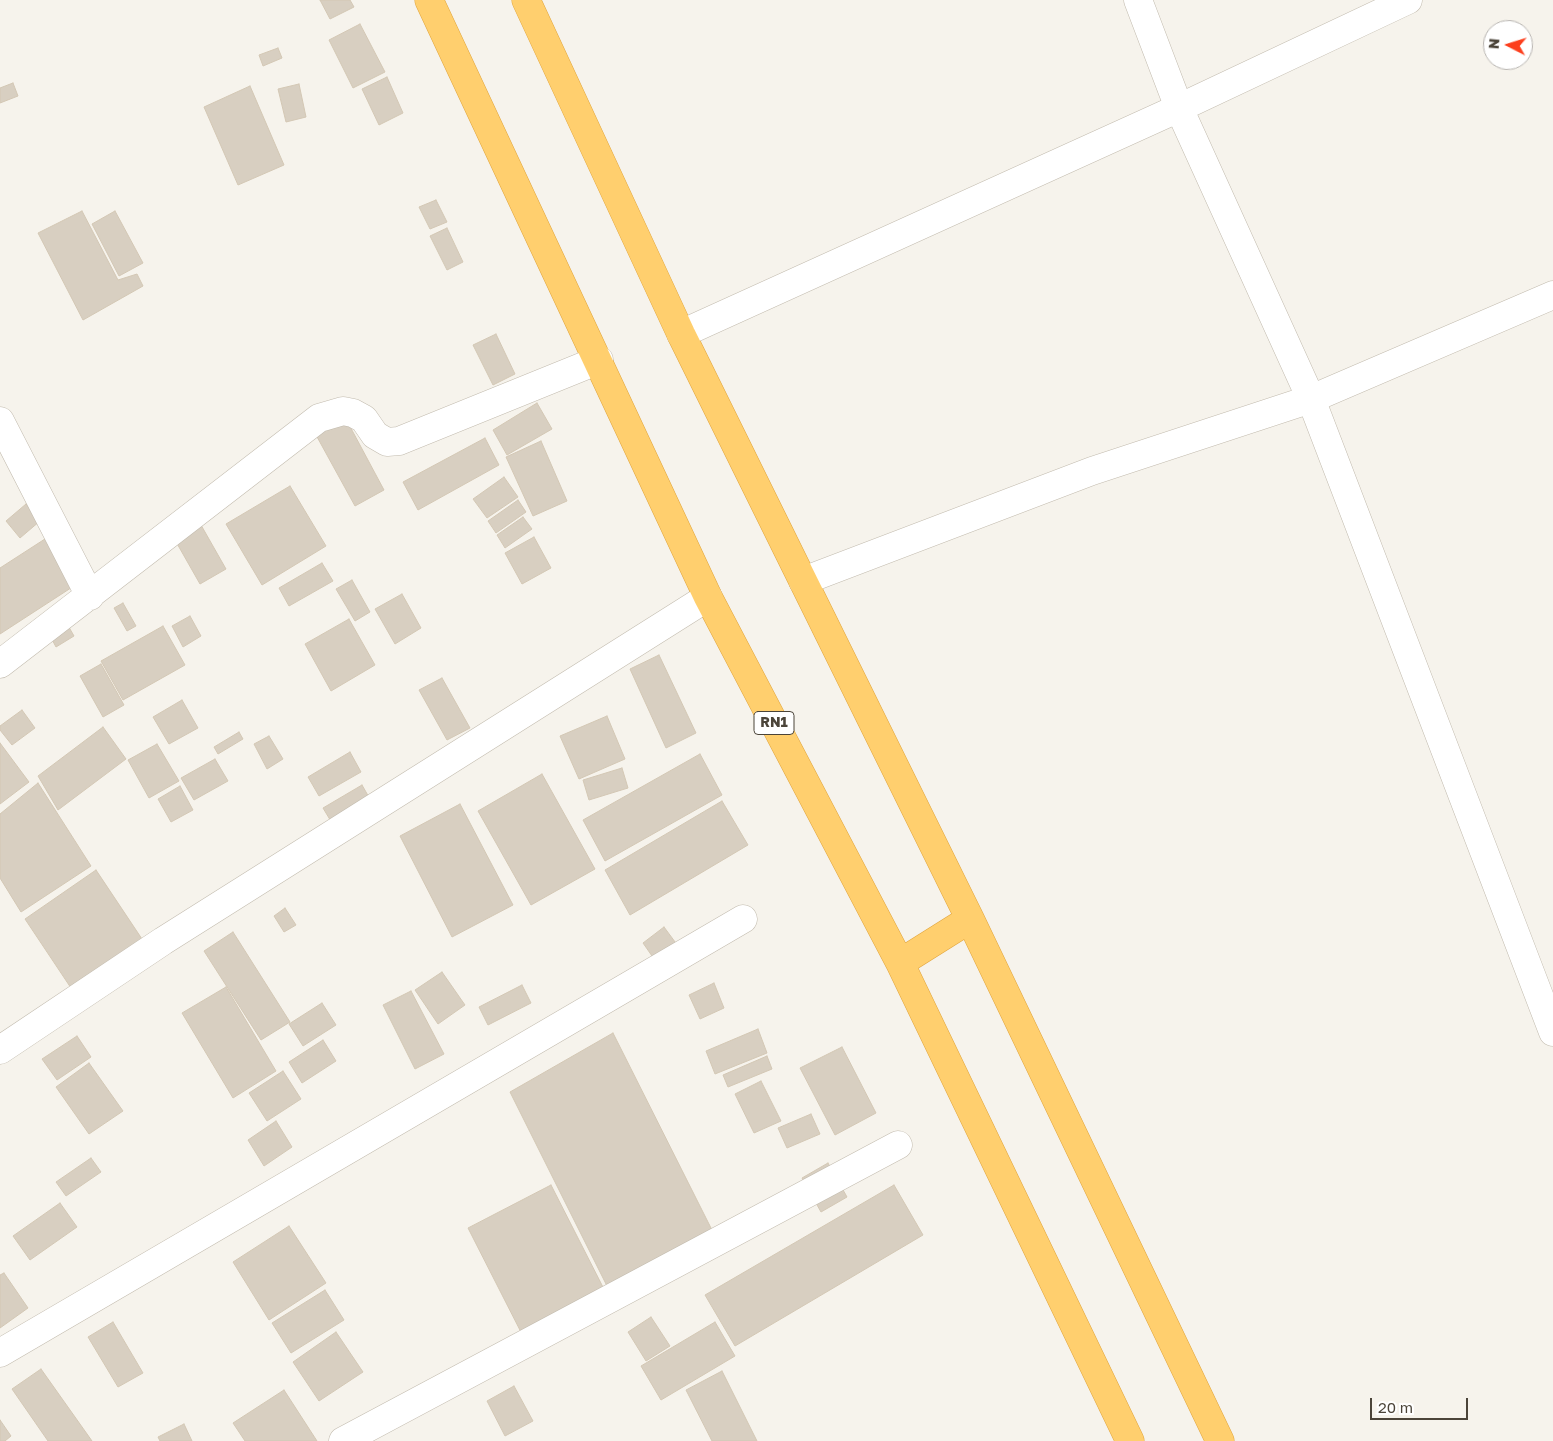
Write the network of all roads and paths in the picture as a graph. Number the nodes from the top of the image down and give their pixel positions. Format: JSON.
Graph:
{"nodes":[{"id":1,"x":429,"y":0,"type":"edge"},
{"id":2,"x":526,"y":0,"type":"edge"},
{"id":3,"x":1138,"y":0,"type":"edge"},
{"id":4,"x":1408,"y":0,"type":"edge"},
{"id":5,"x":1179,"y":108,"type":"junction"},
{"id":6,"x":1553,"y":295,"type":"edge"},
{"id":7,"x":681,"y":334,"type":"junction"},
{"id":8,"x":599,"y":360,"type":"junction"},
{"id":9,"x":1311,"y":399,"type":"junction"},
{"id":10,"x":0,"y":421,"type":"edge"},
{"id":11,"x":803,"y":581,"type":"junction"},
{"id":12,"x":90,"y":596,"type":"junction"},
{"id":13,"x":708,"y":597,"type":"junction"},
{"id":14,"x":0,"y":664,"type":"edge"},
{"id":15,"x":744,"y":919,"type":"dead end"},
{"id":16,"x":970,"y":919,"type":"junction"},
{"id":17,"x":900,"y":962,"type":"junction"},
{"id":18,"x":1553,"y":1032,"type":"edge"},
{"id":19,"x":0,"y":1050,"type":"edge"},
{"id":20,"x":898,"y":1145,"type":"dead end"},
{"id":21,"x":0,"y":1353,"type":"edge"},
{"id":22,"x":342,"y":1441,"type":"edge"},
{"id":23,"x":1130,"y":1441,"type":"edge"},
{"id":24,"x":1220,"y":1441,"type":"edge"}],
"edges":[{"from":1,"to":8,"type":"highway","number":"RN1"},
{"from":2,"to":7,"type":"highway"},
{"from":3,"to":5,"type":"street"},
{"from":4,"to":5,"type":"street"},
{"from":5,"to":7,"type":"street"},
{"from":5,"to":9,"type":"street"},
{"from":6,"to":9,"type":"street"},
{"from":7,"to":11,"type":"highway"},
{"from":8,"to":12,"type":"street"},
{"from":8,"to":13,"type":"highway","number":"RN1"},
{"from":9,"to":11,"type":"street"},
{"from":9,"to":18,"type":"street"},
{"from":10,"to":12,"type":"street"},
{"from":11,"to":16,"type":"highway"},
{"from":12,"to":14,"type":"street"},
{"from":13,"to":17,"type":"highway","number":"RN1"},
{"from":13,"to":19,"type":"street"},
{"from":15,"to":21,"type":"street"},
{"from":16,"to":17,"type":"highway"},
{"from":16,"to":24,"type":"highway"},
{"from":17,"to":23,"type":"highway","number":"RN1"},
{"from":20,"to":22,"type":"street"}]}
